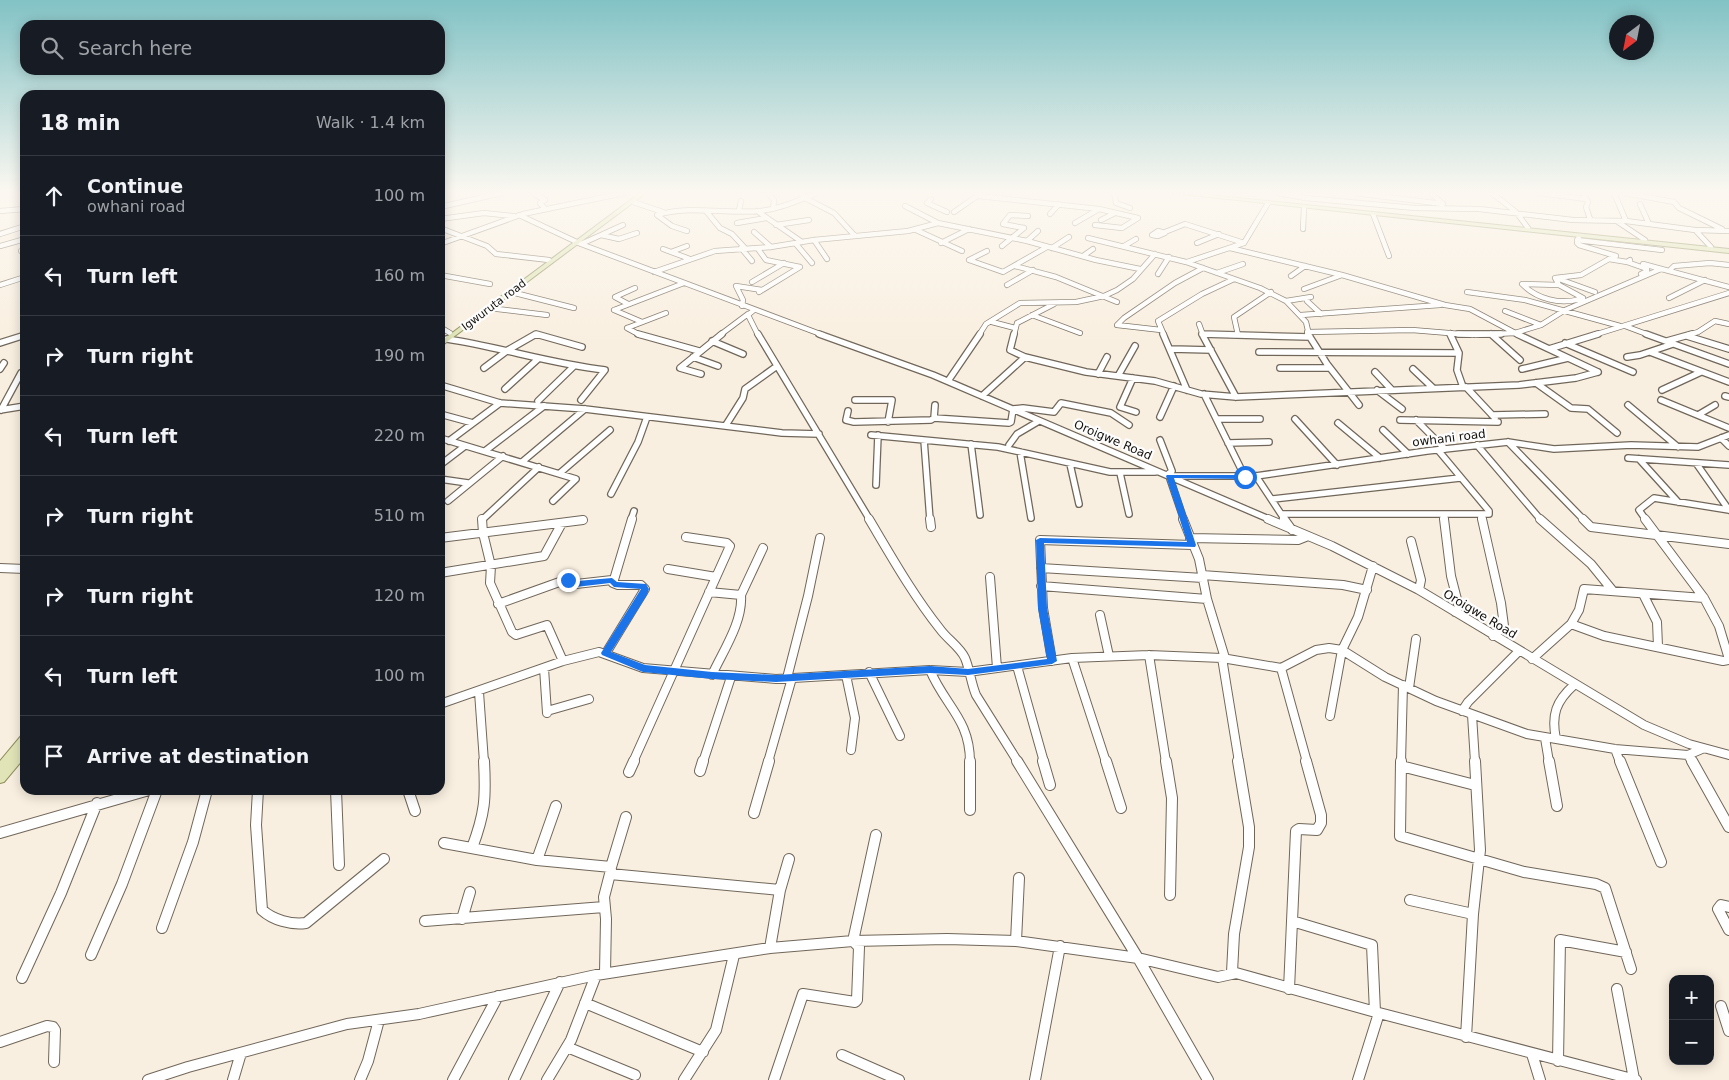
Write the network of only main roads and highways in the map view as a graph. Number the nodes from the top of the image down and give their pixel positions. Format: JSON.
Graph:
{"nodes":[{"id":1,"x":576,"y":243,"type":"edge"},
{"id":2,"x":576,"y":243,"type":"edge"},
{"id":3,"x":1646,"y":243,"type":"edge"},
{"id":4,"x":1677,"y":243,"type":"edge"},
{"id":5,"x":1729,"y":250,"type":"edge"},
{"id":6,"x":448,"y":336,"type":"junction"},
{"id":7,"x":445,"y":338,"type":"edge"},
{"id":8,"x":445,"y":339,"type":"edge"},
{"id":9,"x":20,"y":745,"type":"edge"},
{"id":10,"x":20,"y":755,"type":"edge"},
{"id":11,"x":0,"y":769,"type":"edge"},
{"id":12,"x":0,"y":779,"type":"edge"}],
"edges":[{"from":1,"to":6,"type":"main road","name":"Igwuruta road"},
{"from":2,"to":6,"type":"main road","name":"Igwuruta road"},
{"from":3,"to":5,"type":"main road"},
{"from":4,"to":5,"type":"main road"},
{"from":6,"to":7,"type":"main road","name":"Igwuruta road"},
{"from":6,"to":8,"type":"main road","name":"Igwuruta road"},
{"from":9,"to":11,"type":"main road"},
{"from":10,"to":12,"type":"main road"}]}
